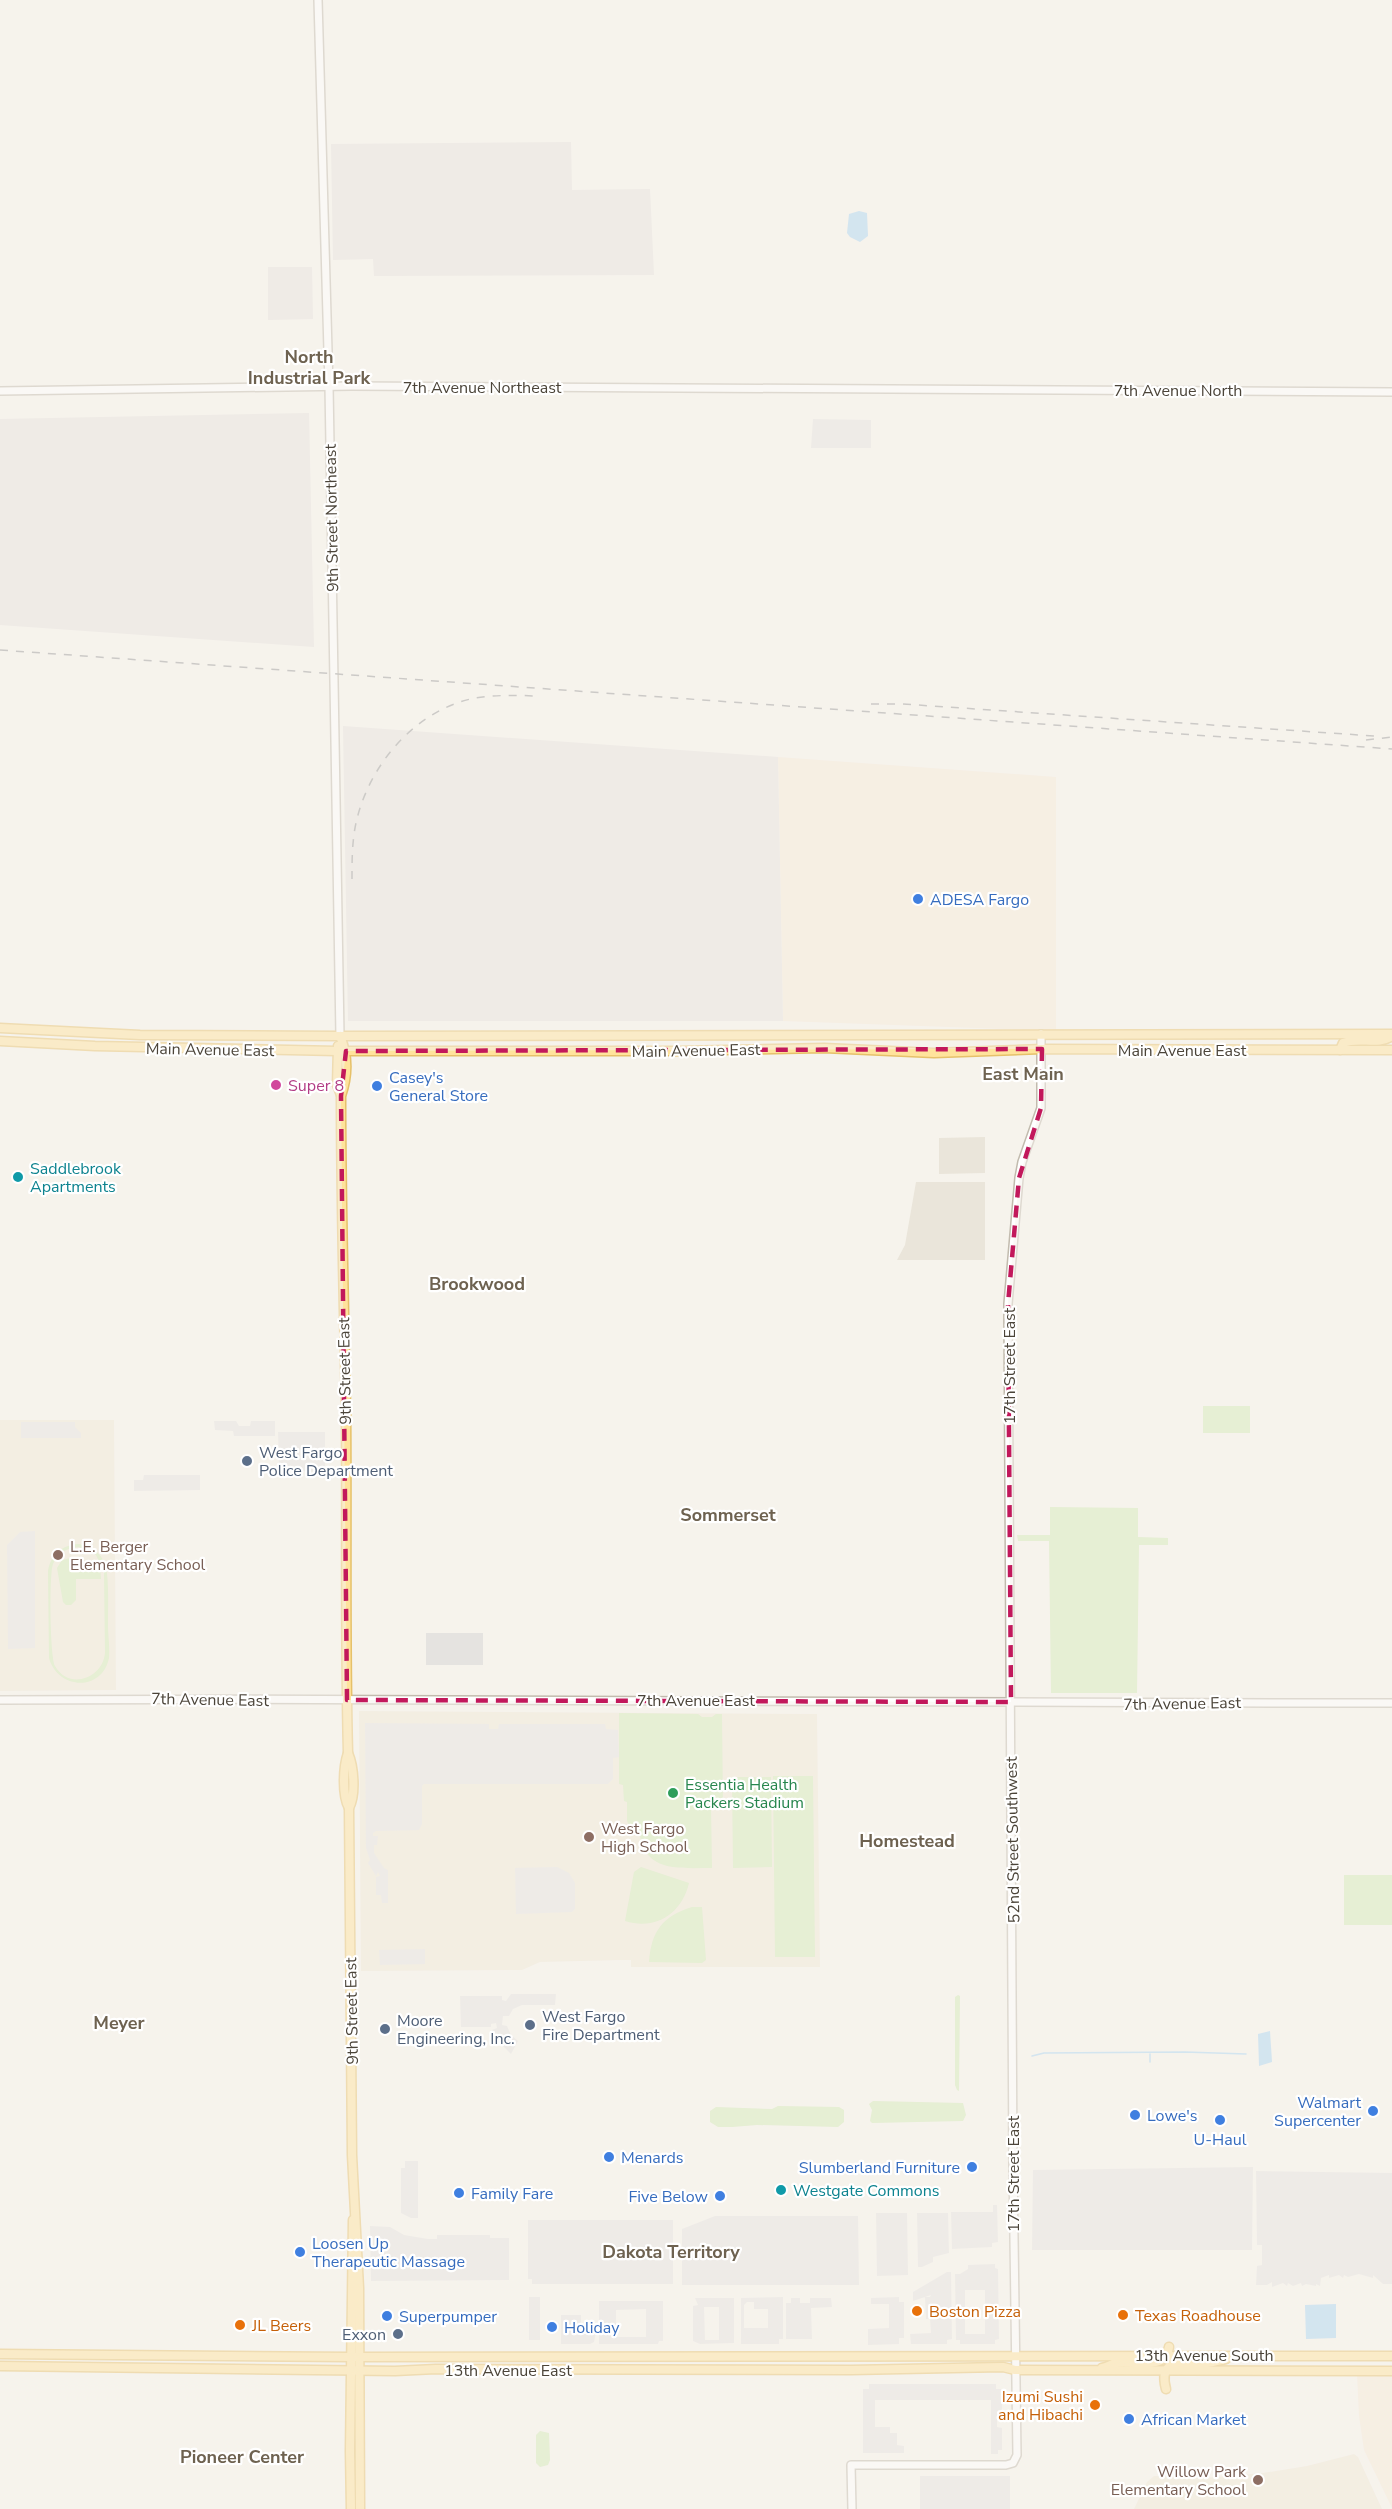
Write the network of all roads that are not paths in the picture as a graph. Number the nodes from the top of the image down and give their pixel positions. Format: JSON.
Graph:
{"nodes":[{"id":1,"x":318,"y":0,"type":"edge"},
{"id":2,"x":329,"y":386,"type":"junction"},
{"id":3,"x":963,"y":389,"type":"joint"},
{"id":4,"x":0,"y":391,"type":"edge"},
{"id":5,"x":1392,"y":392,"type":"edge"},
{"id":6,"x":0,"y":1028,"type":"edge"},
{"id":7,"x":26,"y":1028,"type":"junction"},
{"id":8,"x":0,"y":1033,"type":"edge"},
{"id":9,"x":1041,"y":1034,"type":"junction"},
{"id":10,"x":259,"y":1035,"type":"junction"},
{"id":11,"x":1392,"y":1035,"type":"edge"},
{"id":12,"x":340,"y":1036,"type":"junction"},
{"id":13,"x":0,"y":1041,"type":"edge"},
{"id":14,"x":196,"y":1048,"type":"junction"},
{"id":15,"x":1042,"y":1049,"type":"junction"},
{"id":16,"x":1340,"y":1050,"type":"junction"},
{"id":17,"x":1392,"y":1050,"type":"edge"},
{"id":18,"x":342,"y":1051,"type":"junction"},
{"id":19,"x":0,"y":1700,"type":"edge"},
{"id":20,"x":347,"y":1700,"type":"junction"},
{"id":21,"x":1011,"y":1702,"type":"junction"},
{"id":22,"x":1392,"y":1703,"type":"edge"},
{"id":23,"x":1013,"y":1978,"type":"joint"},
{"id":24,"x":1168,"y":2351,"type":"junction"},
{"id":25,"x":0,"y":2354,"type":"edge"},
{"id":26,"x":1015,"y":2355,"type":"junction"},
{"id":27,"x":1149,"y":2355,"type":"junction"},
{"id":28,"x":1238,"y":2355,"type":"junction"},
{"id":29,"x":1392,"y":2356,"type":"edge"},
{"id":30,"x":356,"y":2357,"type":"junction"},
{"id":31,"x":0,"y":2366,"type":"edge"},
{"id":32,"x":356,"y":2370,"type":"junction"},
{"id":33,"x":1016,"y":2370,"type":"junction"},
{"id":34,"x":1096,"y":2370,"type":"junction"},
{"id":35,"x":1182,"y":2371,"type":"junction"},
{"id":36,"x":1392,"y":2371,"type":"edge"},
{"id":37,"x":1164,"y":2374,"type":"junction"},
{"id":38,"x":351,"y":2509,"type":"edge"},
{"id":39,"x":360,"y":2509,"type":"edge"},
{"id":40,"x":852,"y":2509,"type":"edge"}],
"edges":[{"from":1,"to":2,"type":"street","name":"9th Street Northeast"},
{"from":2,"to":3,"type":"street","name":"7th Avenue Northeast"},
{"from":2,"to":4,"type":"street","name":"7th Avenue Northeast"},
{"from":2,"to":12,"type":"street","name":"9th Street Northeast"},
{"from":3,"to":5,"type":"street","name":"7th Avenue North"},
{"from":6,"to":7,"type":"main road","name":"Main Avenue East"},
{"from":7,"to":8,"type":"main road"},
{"from":7,"to":10,"type":"main road","name":"Main Avenue East"},
{"from":9,"to":11,"type":"main road","name":"Main Avenue East"},
{"from":9,"to":12,"type":"main road","name":"Main Avenue East"},
{"from":9,"to":15,"type":"street","name":"17th Street East"},
{"from":10,"to":12,"type":"main road","name":"Main Avenue East"},
{"from":10,"to":14,"type":"main road"},
{"from":11,"to":16,"type":"main road"},
{"from":12,"to":18,"type":"main road","name":"9th Street East"},
{"from":13,"to":14,"type":"main road","name":"Main Avenue East"},
{"from":14,"to":18,"type":"main road","name":"Main Avenue East"},
{"from":15,"to":16,"type":"main road","name":"Main Avenue East"},
{"from":15,"to":18,"type":"main road","name":"Main Avenue East"},
{"from":15,"to":21,"type":"street","name":"17th Street East"},
{"from":16,"to":17,"type":"main road","name":"Main Avenue East"},
{"from":18,"to":20,"type":"main road","name":"9th Street East"},
{"from":19,"to":20,"type":"street","name":"7th Avenue East"},
{"from":20,"to":21,"type":"street","name":"7th Avenue East"},
{"from":20,"to":30,"type":"main road","name":"9th Street East"},
{"from":21,"to":22,"type":"street","name":"7th Avenue East"},
{"from":21,"to":23,"type":"street","name":"52nd Street Southwest"},
{"from":23,"to":26,"type":"street","name":"17th Street East"},
{"from":24,"to":27,"type":"main road","name":"13th Avenue South"},
{"from":24,"to":27,"type":"main road"},
{"from":24,"to":28,"type":"main road","name":"13th Avenue South"},
{"from":24,"to":34,"type":"main road"},
{"from":25,"to":30,"type":"main road","name":"13th Avenue East"},
{"from":26,"to":27,"type":"main road","name":"13th Avenue South"},
{"from":26,"to":30,"type":"main road","name":"13th Avenue East"},
{"from":26,"to":33,"type":"street","name":"17th Street East"},
{"from":28,"to":29,"type":"main road","name":"13th Avenue South"},
{"from":28,"to":37,"type":"main road"},
{"from":30,"to":32,"type":"main road","name":"9th Street East"},
{"from":31,"to":32,"type":"main road","name":"13th Avenue East"},
{"from":32,"to":33,"type":"main road","name":"13th Avenue East"},
{"from":32,"to":38,"type":"main road","name":"9th Street East"},
{"from":32,"to":39,"type":"main road","name":"9th Street East"},
{"from":33,"to":34,"type":"main road","name":"13th Avenue South"},
{"from":33,"to":40,"type":"street","name":"17th Street East"},
{"from":34,"to":37,"type":"main road","name":"13th Avenue South"},
{"from":35,"to":36,"type":"main road","name":"13th Avenue South"},
{"from":35,"to":37,"type":"main road","name":"13th Avenue South"},
{"from":35,"to":37,"type":"main road"}]}
